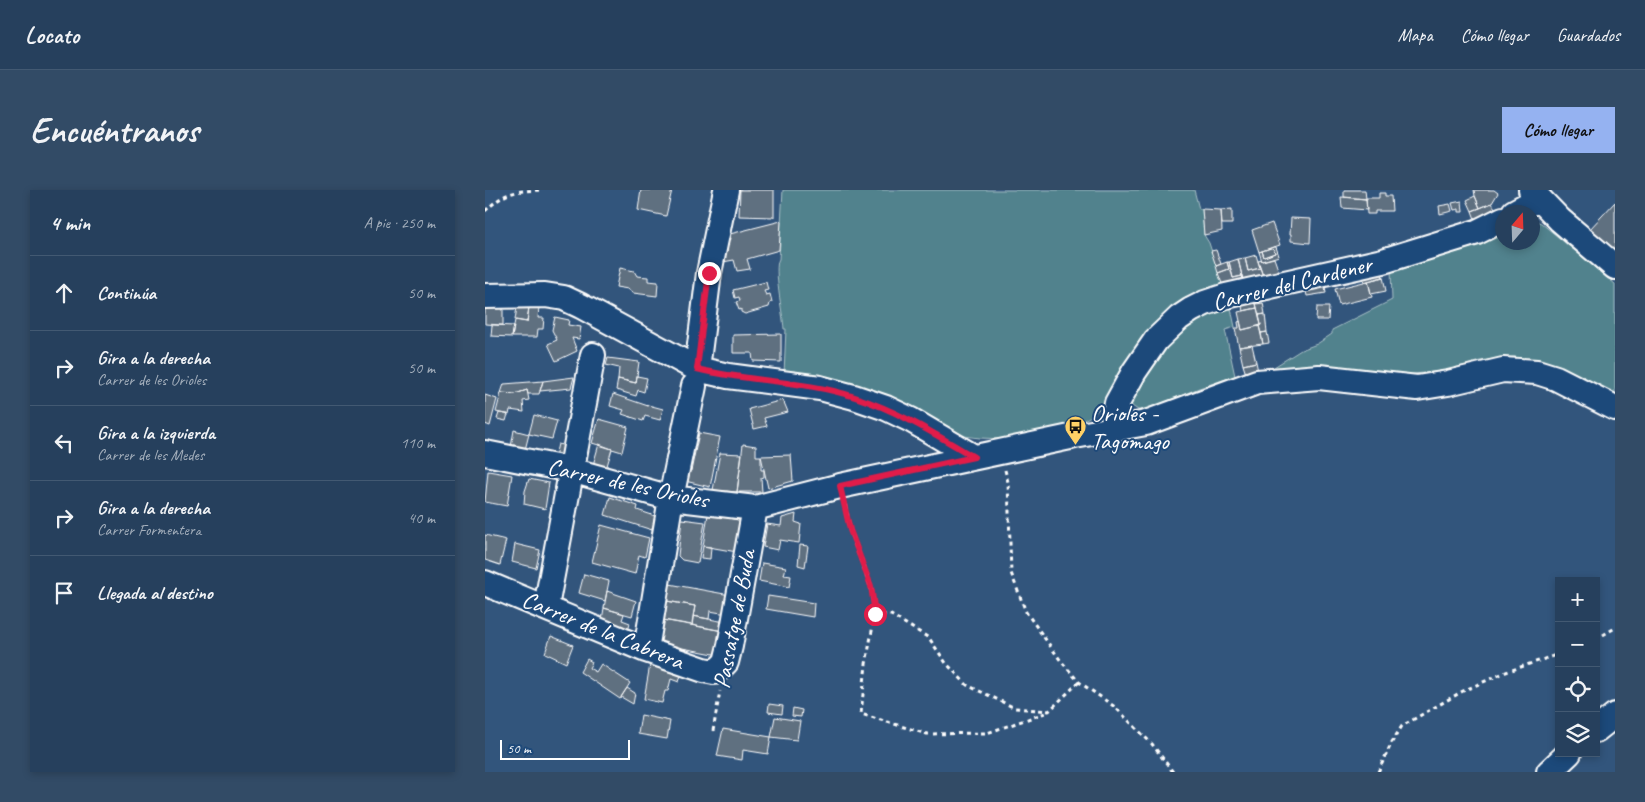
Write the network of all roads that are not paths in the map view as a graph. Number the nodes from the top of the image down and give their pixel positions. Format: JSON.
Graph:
{"nodes":[{"id":1,"x":726,"y":190,"type":"edge"},
{"id":2,"x":1535,"y":194,"type":"edge"},
{"id":3,"x":1522,"y":205,"type":"edge"},
{"id":4,"x":1495,"y":223,"type":"edge"},
{"id":5,"x":1615,"y":267,"type":"edge"},
{"id":6,"x":485,"y":296,"type":"edge"},
{"id":7,"x":593,"y":355,"type":"dead end"},
{"id":8,"x":695,"y":377,"type":"junction"},
{"id":9,"x":1615,"y":408,"type":"edge"},
{"id":10,"x":1112,"y":428,"type":"junction"},
{"id":11,"x":485,"y":453,"type":"edge"},
{"id":12,"x":974,"y":457,"type":"junction"},
{"id":13,"x":571,"y":470,"type":"junction"},
{"id":14,"x":671,"y":498,"type":"junction"},
{"id":15,"x":755,"y":508,"type":"junction"},
{"id":16,"x":485,"y":583,"type":"edge"},
{"id":17,"x":545,"y":607,"type":"junction"},
{"id":18,"x":646,"y":650,"type":"junction"},
{"id":19,"x":720,"y":668,"type":"joint"},
{"id":20,"x":1615,"y":715,"type":"edge"},
{"id":21,"x":1600,"y":727,"type":"edge"},
{"id":22,"x":1565,"y":757,"type":"edge"},
{"id":23,"x":1549,"y":772,"type":"edge"}],
"edges":[{"from":1,"to":8,"type":"street"},
{"from":2,"to":3,"type":"street"},
{"from":2,"to":5,"type":"street"},
{"from":4,"to":10,"type":"street","name":"Carrer del Cardener"},
{"from":6,"to":8,"type":"street"},
{"from":7,"to":13,"type":"street"},
{"from":8,"to":12,"type":"street"},
{"from":8,"to":14,"type":"street"},
{"from":9,"to":10,"type":"street","name":"Carrer de les Orioles"},
{"from":10,"to":12,"type":"street","name":"Carrer de les Orioles"},
{"from":11,"to":13,"type":"street","name":"Carrer de les Orioles"},
{"from":12,"to":15,"type":"street","name":"Carrer de les Orioles"},
{"from":13,"to":14,"type":"street","name":"Carrer de les Orioles"},
{"from":13,"to":17,"type":"street"},
{"from":14,"to":15,"type":"street","name":"Carrer de les Orioles"},
{"from":14,"to":18,"type":"street"},
{"from":15,"to":19,"type":"street","name":"Passatge de Buda"},
{"from":16,"to":17,"type":"street","name":"Carrer de la Cabrera"},
{"from":17,"to":18,"type":"street","name":"Carrer de la Cabrera"},
{"from":18,"to":19,"type":"street","name":"Carrer de la Cabrera"},
{"from":20,"to":21,"type":"street"},
{"from":22,"to":23,"type":"street"}]}
